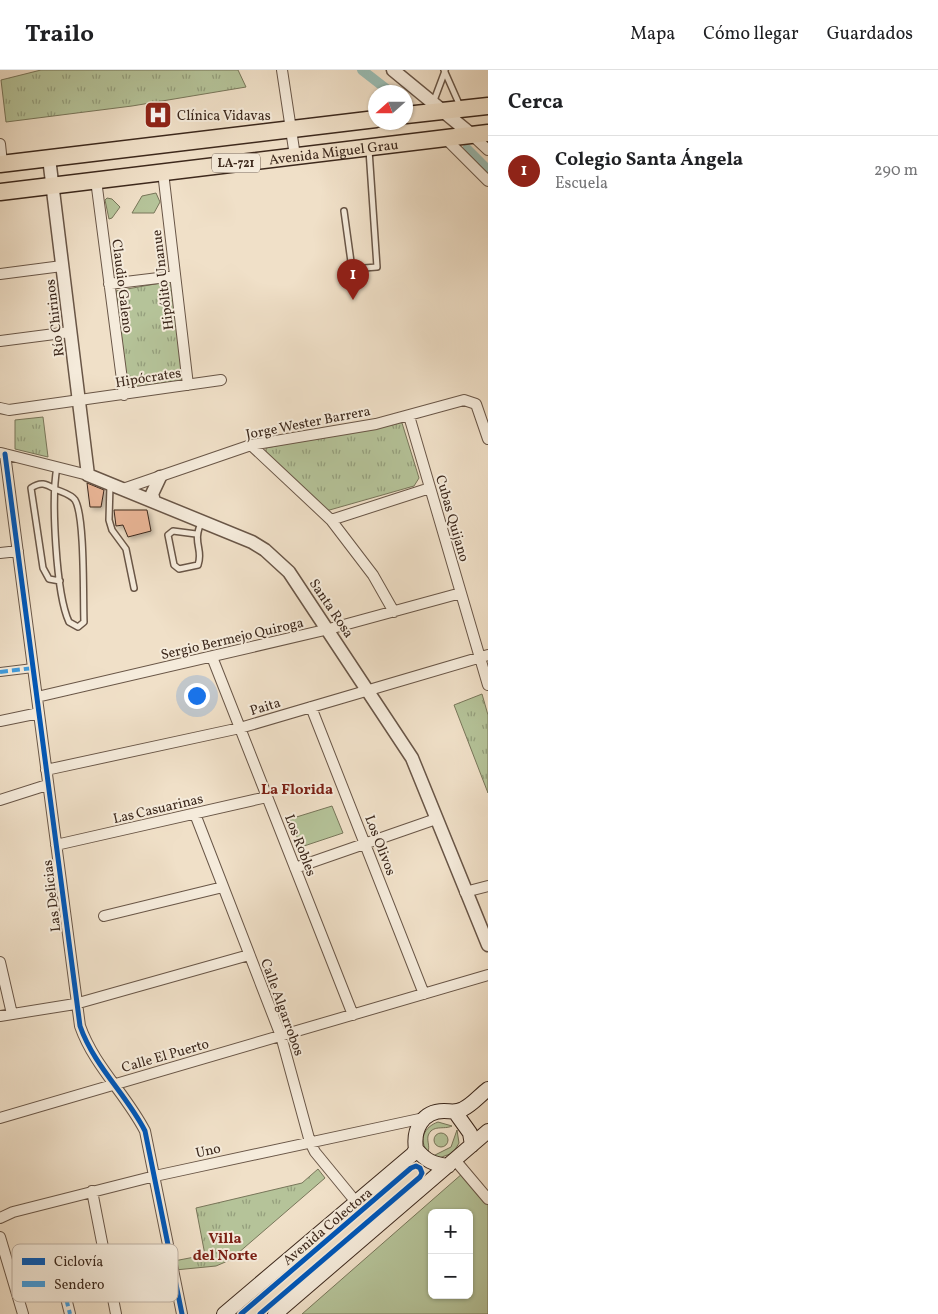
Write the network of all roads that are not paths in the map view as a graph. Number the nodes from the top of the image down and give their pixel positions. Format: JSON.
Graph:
{"nodes":[{"id":1,"x":282,"y":70,"type":"edge"},
{"id":2,"x":392,"y":70,"type":"edge"},
{"id":3,"x":444,"y":70,"type":"edge"},
{"id":4,"x":488,"y":106,"type":"edge"},
{"id":5,"x":437,"y":107,"type":"junction"},
{"id":6,"x":461,"y":109,"type":"junction"},
{"id":7,"x":413,"y":113,"type":"edge"},
{"id":8,"x":368,"y":120,"type":"edge"},
{"id":9,"x":291,"y":129,"type":"junction"},
{"id":10,"x":480,"y":134,"type":"edge"},
{"id":11,"x":445,"y":138,"type":"junction"},
{"id":12,"x":0,"y":144,"type":"edge"},
{"id":13,"x":369,"y":147,"type":"junction"},
{"id":14,"x":488,"y":150,"type":"edge"},
{"id":15,"x":295,"y":156,"type":"junction"},
{"id":16,"x":49,"y":158,"type":"junction"},
{"id":17,"x":1,"y":164,"type":"edge"},
{"id":18,"x":163,"y":172,"type":"junction"},
{"id":19,"x":96,"y":180,"type":"junction"},
{"id":20,"x":488,"y":182,"type":"edge"},
{"id":21,"x":53,"y":185,"type":"junction"},
{"id":22,"x":0,"y":192,"type":"edge"},
{"id":23,"x":344,"y":212,"type":"dead end"},
{"id":24,"x":62,"y":266,"type":"junction"},
{"id":25,"x":0,"y":274,"type":"edge"},
{"id":26,"x":175,"y":276,"type":"junction"},
{"id":27,"x":109,"y":284,"type":"junction"},
{"id":28,"x":70,"y":332,"type":"junction"},
{"id":29,"x":0,"y":341,"type":"edge"},
{"id":30,"x":222,"y":380,"type":"dead end"},
{"id":31,"x":188,"y":385,"type":"junction"},
{"id":32,"x":124,"y":395,"type":"junction"},
{"id":33,"x":79,"y":402,"type":"junction"},
{"id":34,"x":0,"y":408,"type":"edge"},
{"id":35,"x":409,"y":416,"type":"junction"},
{"id":36,"x":488,"y":439,"type":"edge"},
{"id":37,"x":252,"y":445,"type":"junction"},
{"id":38,"x":3,"y":453,"type":"edge"},
{"id":39,"x":57,"y":467,"type":"junction"},
{"id":40,"x":88,"y":474,"type":"junction"},
{"id":41,"x":160,"y":476,"type":"junction"},
{"id":42,"x":110,"y":484,"type":"junction"},
{"id":43,"x":53,"y":488,"type":"junction"},
{"id":44,"x":430,"y":488,"type":"junction"},
{"id":45,"x":123,"y":489,"type":"junction"},
{"id":46,"x":154,"y":501,"type":"junction"},
{"id":47,"x":331,"y":520,"type":"junction"},
{"id":48,"x":202,"y":521,"type":"junction"},
{"id":49,"x":196,"y":534,"type":"junction"},
{"id":50,"x":18,"y":551,"type":"junction"},
{"id":51,"x":0,"y":553,"type":"edge"},
{"id":52,"x":60,"y":580,"type":"junction"},
{"id":53,"x":134,"y":588,"type":"dead end"},
{"id":54,"x":461,"y":593,"type":"junction"},
{"id":55,"x":394,"y":612,"type":"junction"},
{"id":56,"x":329,"y":629,"type":"junction"},
{"id":57,"x":484,"y":656,"type":"edge"},
{"id":58,"x":212,"y":657,"type":"junction"},
{"id":59,"x":33,"y":668,"type":"junction"},
{"id":60,"x":0,"y":672,"type":"edge"},
{"id":61,"x":488,"y":685,"type":"edge"},
{"id":62,"x":368,"y":690,"type":"junction"},
{"id":63,"x":37,"y":697,"type":"junction"},
{"id":64,"x":311,"y":707,"type":"junction"},
{"id":65,"x":39,"y":713,"type":"junction"},
{"id":66,"x":0,"y":721,"type":"edge"},
{"id":67,"x":240,"y":728,"type":"junction"},
{"id":68,"x":46,"y":770,"type":"junction"},
{"id":69,"x":47,"y":784,"type":"junction"},
{"id":70,"x":267,"y":797,"type":"junction"},
{"id":71,"x":0,"y":800,"type":"edge"},
{"id":72,"x":195,"y":814,"type":"junction"},
{"id":73,"x":436,"y":818,"type":"junction"},
{"id":74,"x":365,"y":843,"type":"junction"},
{"id":75,"x":56,"y":845,"type":"junction"},
{"id":76,"x":295,"y":868,"type":"junction"},
{"id":77,"x":488,"y":886,"type":"edge"},
{"id":78,"x":223,"y":887,"type":"junction"},
{"id":79,"x":465,"y":892,"type":"junction"},
{"id":80,"x":104,"y":916,"type":"dead end"},
{"id":81,"x":488,"y":945,"type":"edge"},
{"id":82,"x":249,"y":955,"type":"junction"},
{"id":83,"x":0,"y":962,"type":"edge"},
{"id":84,"x":488,"y":975,"type":"edge"},
{"id":85,"x":424,"y":994,"type":"junction"},
{"id":86,"x":75,"y":1004,"type":"junction"},
{"id":87,"x":12,"y":1014,"type":"junction"},
{"id":88,"x":353,"y":1015,"type":"junction"},
{"id":89,"x":0,"y":1016,"type":"edge"},
{"id":90,"x":281,"y":1036,"type":"junction"},
{"id":91,"x":113,"y":1085,"type":"junction"},
{"id":92,"x":488,"y":1089,"type":"edge"},
{"id":93,"x":455,"y":1112,"type":"junction"},
{"id":94,"x":0,"y":1118,"type":"edge"},
{"id":95,"x":424,"y":1118,"type":"junction"},
{"id":96,"x":488,"y":1131,"type":"edge"},
{"id":97,"x":310,"y":1142,"type":"junction"},
{"id":98,"x":472,"y":1145,"type":"junction"},
{"id":99,"x":416,"y":1149,"type":"junction"},
{"id":100,"x":451,"y":1163,"type":"junction"},
{"id":101,"x":155,"y":1176,"type":"junction"},
{"id":102,"x":92,"y":1191,"type":"junction"},
{"id":103,"x":488,"y":1199,"type":"edge"},
{"id":104,"x":356,"y":1202,"type":"junction"},
{"id":105,"x":0,"y":1218,"type":"edge"},
{"id":106,"x":0,"y":1237,"type":"edge"},
{"id":107,"x":102,"y":1244,"type":"edge"},
{"id":108,"x":168,"y":1244,"type":"edge"},
{"id":109,"x":12,"y":1277,"type":"edge"},
{"id":110,"x":178,"y":1294,"type":"edge"},
{"id":111,"x":19,"y":1302,"type":"edge"},
{"id":112,"x":23,"y":1314,"type":"edge"},
{"id":113,"x":182,"y":1314,"type":"edge"},
{"id":114,"x":224,"y":1314,"type":"edge"},
{"id":115,"x":275,"y":1314,"type":"edge"}],
"edges":[{"from":1,"to":9,"type":"street"},
{"from":2,"to":5,"type":"street"},
{"from":3,"to":5,"type":"lane"},
{"from":3,"to":6,"type":"lane"},
{"from":4,"to":6,"type":"main road"},
{"from":5,"to":6,"type":"main road"},
{"from":5,"to":7,"type":"main road"},
{"from":5,"to":10,"type":"street"},
{"from":8,"to":9,"type":"main road","name":"Avenida Miguel Grau","number":"LA-721"},
{"from":9,"to":15,"type":"street"},
{"from":9,"to":16,"type":"main road","name":"Avenida Miguel Grau","number":"LA-721"},
{"from":10,"to":11,"type":"main road","name":"Avenida Miguel Grau","number":"LA-721"},
{"from":10,"to":14,"type":"street"},
{"from":11,"to":13,"type":"main road","name":"Avenida Miguel Grau","number":"LA-721"},
{"from":11,"to":20,"type":"street"},
{"from":12,"to":17,"type":"street"},
{"from":13,"to":15,"type":"main road","name":"Avenida Miguel Grau","number":"LA-721"},
{"from":13,"to":23,"type":"lane"},
{"from":15,"to":18,"type":"main road","name":"Avenida Miguel Grau","number":"LA-721"},
{"from":16,"to":17,"type":"main road","name":"Avenida Miguel Grau","number":"LA-721"},
{"from":16,"to":21,"type":"street","name":"Río Chirinos"},
{"from":18,"to":19,"type":"main road","name":"Avenida Miguel Grau","number":"LA-721"},
{"from":18,"to":26,"type":"street","name":"Hipólito Unanue"},
{"from":19,"to":21,"type":"main road","name":"Avenida Miguel Grau","number":"LA-721"},
{"from":19,"to":27,"type":"street","name":"Claudio Galeno"},
{"from":21,"to":22,"type":"main road","name":"Avenida Miguel Grau","number":"LA-721"},
{"from":21,"to":24,"type":"street","name":"Río Chirinos"},
{"from":24,"to":25,"type":"street"},
{"from":24,"to":28,"type":"street","name":"Río Chirinos"},
{"from":26,"to":27,"type":"street"},
{"from":26,"to":31,"type":"street","name":"Hipólito Unanue"},
{"from":27,"to":32,"type":"street","name":"Claudio Galeno"},
{"from":28,"to":29,"type":"street"},
{"from":28,"to":33,"type":"street","name":"Río Chirinos"},
{"from":30,"to":31,"type":"street","name":"Hipócrates"},
{"from":31,"to":32,"type":"street","name":"Hipócrates"},
{"from":32,"to":33,"type":"street","name":"Hipócrates"},
{"from":33,"to":34,"type":"street","name":"Hipócrates"},
{"from":33,"to":40,"type":"street","name":"Río Chirinos"},
{"from":35,"to":36,"type":"street","name":"Jorge Wester Barrera"},
{"from":35,"to":37,"type":"street","name":"Jorge Wester Barrera"},
{"from":35,"to":44,"type":"street","name":"Cubas Quijano"},
{"from":37,"to":41,"type":"street","name":"Jorge Wester Barrera"},
{"from":37,"to":47,"type":"street"},
{"from":38,"to":39,"type":"street","name":"Santa Rosa"},
{"from":38,"to":50,"type":"street","name":"Las Delicias"},
{"from":39,"to":40,"type":"street","name":"Santa Rosa"},
{"from":39,"to":43,"type":"lane"},
{"from":40,"to":42,"type":"street","name":"Santa Rosa"},
{"from":41,"to":45,"type":"street","name":"Jorge Wester Barrera"},
{"from":41,"to":46,"type":"street"},
{"from":42,"to":45,"type":"street","name":"Santa Rosa"},
{"from":42,"to":53,"type":"lane"},
{"from":43,"to":52,"type":"lane"},
{"from":43,"to":52,"type":"lane"},
{"from":43,"to":52,"type":"lane"},
{"from":44,"to":47,"type":"street"},
{"from":44,"to":54,"type":"street","name":"Cubas Quijano"},
{"from":45,"to":46,"type":"street","name":"Santa Rosa"},
{"from":46,"to":48,"type":"street","name":"Santa Rosa"},
{"from":47,"to":55,"type":"street"},
{"from":48,"to":49,"type":"lane"},
{"from":48,"to":56,"type":"street","name":"Santa Rosa"},
{"from":49,"to":49,"type":"lane"},
{"from":50,"to":51,"type":"street"},
{"from":50,"to":59,"type":"street","name":"Las Delicias"},
{"from":54,"to":55,"type":"street","name":"Sergio Bermejo Quiroga"},
{"from":54,"to":57,"type":"street","name":"Cubas Quijano"},
{"from":55,"to":56,"type":"street","name":"Sergio Bermejo Quiroga"},
{"from":56,"to":58,"type":"street","name":"Sergio Bermejo Quiroga"},
{"from":56,"to":62,"type":"street","name":"Santa Rosa"},
{"from":57,"to":61,"type":"street","name":"Cubas Quijano"},
{"from":57,"to":62,"type":"street","name":"Paita"},
{"from":58,"to":63,"type":"street","name":"Sergio Bermejo Quiroga"},
{"from":58,"to":67,"type":"street","name":"Los Robles"},
{"from":59,"to":60,"type":"street"},
{"from":59,"to":63,"type":"street","name":"Las Delicias"},
{"from":62,"to":64,"type":"street","name":"Paita"},
{"from":62,"to":73,"type":"street","name":"Santa Rosa"},
{"from":63,"to":65,"type":"street","name":"Las Delicias"},
{"from":64,"to":67,"type":"street","name":"Paita"},
{"from":64,"to":74,"type":"street","name":"Los Olivos"},
{"from":65,"to":66,"type":"street"},
{"from":65,"to":68,"type":"street","name":"Las Delicias"},
{"from":67,"to":68,"type":"street","name":"Paita"},
{"from":67,"to":70,"type":"street","name":"Los Robles"},
{"from":68,"to":69,"type":"street","name":"Las Delicias"},
{"from":69,"to":71,"type":"street"},
{"from":69,"to":75,"type":"street","name":"Las Delicias"},
{"from":70,"to":72,"type":"street","name":"Las Casuarinas"},
{"from":70,"to":76,"type":"street","name":"Los Robles"},
{"from":72,"to":75,"type":"street","name":"Las Casuarinas"},
{"from":72,"to":78,"type":"street","name":"Calle Algarrobos"},
{"from":73,"to":74,"type":"street"},
{"from":73,"to":79,"type":"street","name":"Santa Rosa"},
{"from":74,"to":76,"type":"street"},
{"from":74,"to":85,"type":"street","name":"Los Olivos"},
{"from":75,"to":86,"type":"street","name":"Las Delicias"},
{"from":76,"to":88,"type":"street","name":"Los Robles"},
{"from":77,"to":79,"type":"street"},
{"from":78,"to":80,"type":"street"},
{"from":78,"to":82,"type":"street","name":"Calle Algarrobos"},
{"from":79,"to":81,"type":"street","name":"Santa Rosa"},
{"from":82,"to":86,"type":"street"},
{"from":82,"to":90,"type":"street","name":"Calle Algarrobos"},
{"from":83,"to":87,"type":"street"},
{"from":84,"to":85,"type":"street"},
{"from":85,"to":88,"type":"street"},
{"from":86,"to":87,"type":"street"},
{"from":86,"to":91,"type":"street","name":"Las Delicias"},
{"from":87,"to":89,"type":"street"},
{"from":88,"to":90,"type":"street"},
{"from":90,"to":91,"type":"street","name":"Calle El Puerto"},
{"from":90,"to":97,"type":"street","name":"Calle Algarrobos"},
{"from":91,"to":94,"type":"street","name":"Calle El Puerto"},
{"from":91,"to":101,"type":"street","name":"Las Delicias"},
{"from":92,"to":93,"type":"main road"},
{"from":93,"to":95,"type":"main road"},
{"from":93,"to":98,"type":"main road"},
{"from":95,"to":97,"type":"street","name":"Uno"},
{"from":95,"to":99,"type":"main road"},
{"from":96,"to":98,"type":"main road"},
{"from":97,"to":101,"type":"street","name":"Uno"},
{"from":97,"to":104,"type":"street","name":"Calle Algarrobos"},
{"from":98,"to":100,"type":"main road"},
{"from":99,"to":100,"type":"main road"},
{"from":99,"to":104,"type":"main road","name":"Avenida Colectora"},
{"from":100,"to":103,"type":"street"},
{"from":100,"to":115,"type":"main road"},
{"from":101,"to":102,"type":"street","name":"Uno"},
{"from":101,"to":108,"type":"street","name":"Las Delicias"},
{"from":102,"to":105,"type":"street","name":"Uno"},
{"from":102,"to":107,"type":"street"},
{"from":104,"to":114,"type":"main road","name":"Avenida Colectora"},
{"from":106,"to":109,"type":"street"},
{"from":110,"to":113,"type":"street","name":"Las Delicias"},
{"from":111,"to":112,"type":"street"}]}
